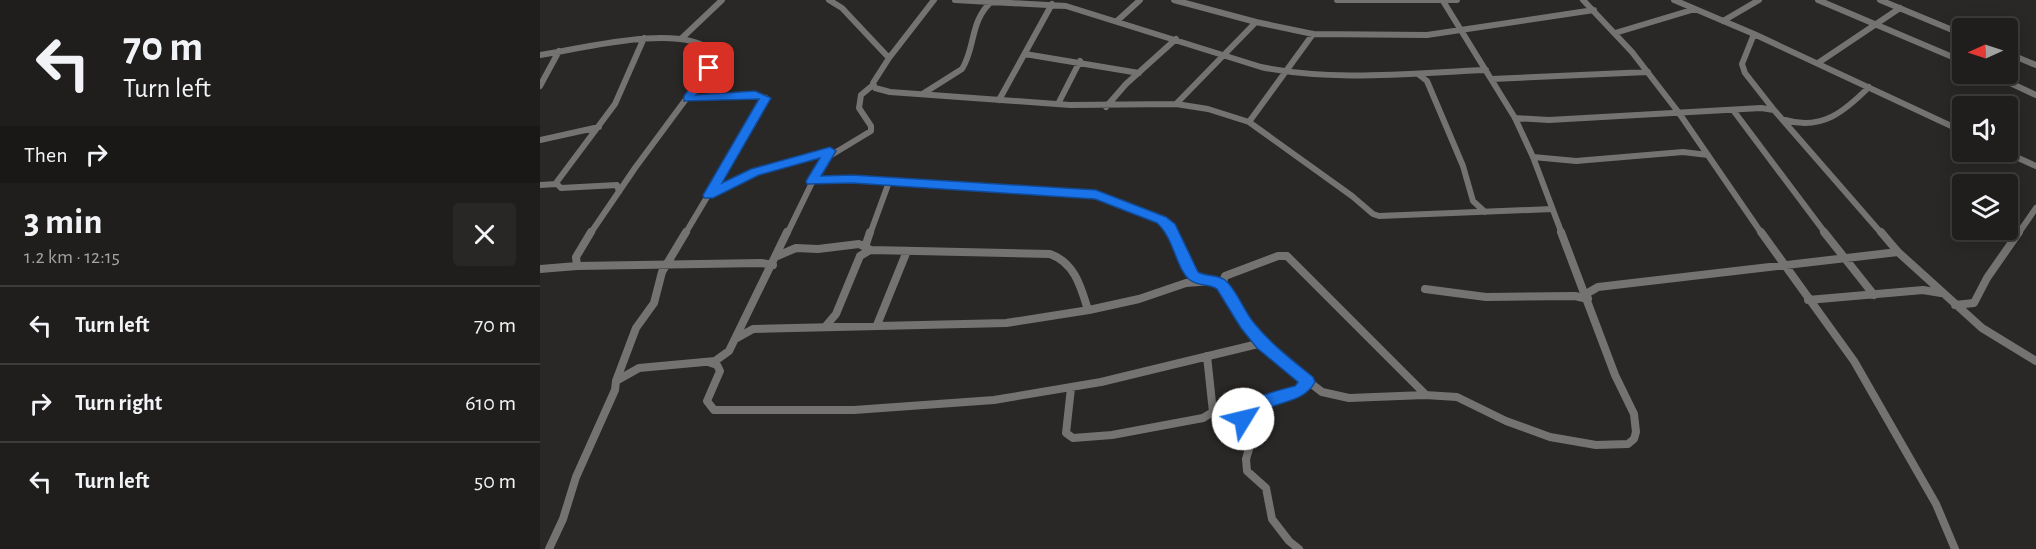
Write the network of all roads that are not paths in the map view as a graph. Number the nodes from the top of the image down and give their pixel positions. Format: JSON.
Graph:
{"nodes":[{"id":1,"x":722,"y":0,"type":"edge"},
{"id":2,"x":829,"y":0,"type":"edge"},
{"id":3,"x":934,"y":0,"type":"edge"},
{"id":4,"x":955,"y":0,"type":"edge"},
{"id":5,"x":993,"y":0,"type":"edge"},
{"id":6,"x":1140,"y":0,"type":"edge"},
{"id":7,"x":1174,"y":0,"type":"edge"},
{"id":8,"x":1207,"y":0,"type":"edge"},
{"id":9,"x":1337,"y":0,"type":"edge"},
{"id":10,"x":1457,"y":0,"type":"edge"},
{"id":11,"x":1583,"y":0,"type":"edge"},
{"id":12,"x":1674,"y":0,"type":"edge"},
{"id":13,"x":1759,"y":0,"type":"edge"},
{"id":14,"x":1818,"y":0,"type":"edge"},
{"id":15,"x":1880,"y":0,"type":"edge"},
{"id":16,"x":1443,"y":1,"type":"edge"},
{"id":17,"x":1052,"y":4,"type":"junction"},
{"id":18,"x":1200,"y":7,"type":"junction"},
{"id":19,"x":1900,"y":8,"type":"junction"},
{"id":20,"x":1695,"y":9,"type":"junction"},
{"id":21,"x":1594,"y":10,"type":"junction"},
{"id":22,"x":1117,"y":21,"type":"junction"},
{"id":23,"x":1723,"y":21,"type":"junction"},
{"id":24,"x":1256,"y":22,"type":"junction"},
{"id":25,"x":1876,"y":26,"type":"junction"},
{"id":26,"x":1461,"y":30,"type":"junction"},
{"id":27,"x":1952,"y":30,"type":"edge"},
{"id":28,"x":1615,"y":33,"type":"junction"},
{"id":29,"x":1313,"y":34,"type":"junction"},
{"id":30,"x":1755,"y":34,"type":"junction"},
{"id":31,"x":644,"y":38,"type":"junction"},
{"id":32,"x":682,"y":38,"type":"junction"},
{"id":33,"x":1176,"y":39,"type":"junction"},
{"id":34,"x":558,"y":51,"type":"junction"},
{"id":35,"x":1025,"y":54,"type":"junction"},
{"id":36,"x":1224,"y":54,"type":"junction"},
{"id":37,"x":540,"y":55,"type":"edge"},
{"id":38,"x":891,"y":55,"type":"junction"},
{"id":39,"x":1952,"y":57,"type":"edge"},
{"id":40,"x":2018,"y":58,"type":"edge"},
{"id":41,"x":1080,"y":62,"type":"junction"},
{"id":42,"x":1818,"y":63,"type":"junction"},
{"id":43,"x":2036,"y":65,"type":"edge"},
{"id":44,"x":1486,"y":70,"type":"junction"},
{"id":45,"x":1285,"y":72,"type":"junction"},
{"id":46,"x":1648,"y":72,"type":"junction"},
{"id":47,"x":1139,"y":73,"type":"junction"},
{"id":48,"x":1418,"y":74,"type":"junction"},
{"id":49,"x":1492,"y":79,"type":"junction"},
{"id":50,"x":2012,"y":84,"type":"edge"},
{"id":51,"x":873,"y":85,"type":"junction"},
{"id":52,"x":540,"y":86,"type":"edge"},
{"id":53,"x":1869,"y":87,"type":"junction"},
{"id":54,"x":922,"y":94,"type":"junction"},
{"id":55,"x":2036,"y":95,"type":"edge"},
{"id":56,"x":687,"y":98,"type":"junction"},
{"id":57,"x":999,"y":100,"type":"junction"},
{"id":58,"x":1058,"y":104,"type":"junction"},
{"id":59,"x":1176,"y":104,"type":"junction"},
{"id":60,"x":1106,"y":107,"type":"junction"},
{"id":61,"x":1732,"y":110,"type":"junction"},
{"id":62,"x":1774,"y":110,"type":"junction"},
{"id":63,"x":1679,"y":113,"type":"junction"},
{"id":64,"x":1780,"y":117,"type":"junction"},
{"id":65,"x":1515,"y":118,"type":"junction"},
{"id":66,"x":1248,"y":122,"type":"junction"},
{"id":67,"x":1952,"y":126,"type":"edge"},
{"id":68,"x":599,"y":127,"type":"junction"},
{"id":69,"x":540,"y":140,"type":"edge"},
{"id":70,"x":830,"y":151,"type":"junction"},
{"id":71,"x":1708,"y":155,"type":"junction"},
{"id":72,"x":1533,"y":157,"type":"junction"},
{"id":73,"x":2018,"y":158,"type":"edge"},
{"id":74,"x":2036,"y":166,"type":"edge"},
{"id":75,"x":812,"y":181,"type":"junction"},
{"id":76,"x":889,"y":182,"type":"junction"},
{"id":77,"x":557,"y":184,"type":"junction"},
{"id":78,"x":540,"y":185,"type":"edge"},
{"id":79,"x":619,"y":192,"type":"junction"},
{"id":80,"x":709,"y":195,"type":"junction"},
{"id":81,"x":2036,"y":208,"type":"edge"},
{"id":82,"x":1552,"y":209,"type":"junction"},
{"id":83,"x":1485,"y":212,"type":"junction"},
{"id":84,"x":867,"y":248,"type":"junction"},
{"id":85,"x":907,"y":251,"type":"junction"},
{"id":86,"x":1898,"y":252,"type":"junction"},
{"id":87,"x":1843,"y":258,"type":"junction"},
{"id":88,"x":774,"y":261,"type":"junction"},
{"id":89,"x":667,"y":264,"type":"junction"},
{"id":90,"x":1783,"y":264,"type":"junction"},
{"id":91,"x":577,"y":266,"type":"junction"},
{"id":92,"x":540,"y":269,"type":"edge"},
{"id":93,"x":1201,"y":280,"type":"junction"},
{"id":94,"x":1222,"y":285,"type":"junction"},
{"id":95,"x":1425,"y":289,"type":"dead end"},
{"id":96,"x":1941,"y":293,"type":"junction"},
{"id":97,"x":1874,"y":295,"type":"junction"},
{"id":98,"x":1587,"y":297,"type":"junction"},
{"id":99,"x":1808,"y":300,"type":"junction"},
{"id":100,"x":1955,"y":306,"type":"junction"},
{"id":101,"x":1088,"y":310,"type":"junction"},
{"id":102,"x":877,"y":325,"type":"junction"},
{"id":103,"x":825,"y":327,"type":"junction"},
{"id":104,"x":736,"y":338,"type":"junction"},
{"id":105,"x":1262,"y":343,"type":"junction"},
{"id":106,"x":1207,"y":356,"type":"junction"},
{"id":107,"x":2036,"y":361,"type":"edge"},
{"id":108,"x":709,"y":362,"type":"junction"},
{"id":109,"x":616,"y":381,"type":"junction"},
{"id":110,"x":1307,"y":382,"type":"junction"},
{"id":111,"x":1071,"y":388,"type":"junction"},
{"id":112,"x":1425,"y":394,"type":"junction"},
{"id":113,"x":549,"y":549,"type":"edge"},
{"id":114,"x":1299,"y":549,"type":"edge"},
{"id":115,"x":1954,"y":549,"type":"edge"}],
"edges":[{"from":1,"to":32,"type":"street"},
{"from":2,"to":38,"type":"street"},
{"from":3,"to":38,"type":"street"},
{"from":4,"to":5,"type":"street"},
{"from":5,"to":17,"type":"street"},
{"from":5,"to":54,"type":"street"},
{"from":6,"to":22,"type":"street"},
{"from":7,"to":18,"type":"street"},
{"from":8,"to":18,"type":"street"},
{"from":9,"to":16,"type":"street"},
{"from":10,"to":16,"type":"street"},
{"from":11,"to":21,"type":"street"},
{"from":12,"to":20,"type":"street"},
{"from":13,"to":23,"type":"street"},
{"from":14,"to":25,"type":"street"},
{"from":15,"to":19,"type":"street"},
{"from":16,"to":26,"type":"street"},
{"from":17,"to":22,"type":"street"},
{"from":17,"to":35,"type":"street"},
{"from":18,"to":24,"type":"street"},
{"from":19,"to":25,"type":"street"},
{"from":19,"to":27,"type":"street"},
{"from":20,"to":23,"type":"street"},
{"from":20,"to":28,"type":"street"},
{"from":21,"to":26,"type":"street"},
{"from":21,"to":28,"type":"street"},
{"from":22,"to":33,"type":"street"},
{"from":23,"to":30,"type":"street"},
{"from":24,"to":29,"type":"street"},
{"from":24,"to":36,"type":"street"},
{"from":25,"to":39,"type":"street"},
{"from":25,"to":42,"type":"street"},
{"from":26,"to":29,"type":"street"},
{"from":26,"to":44,"type":"street"},
{"from":28,"to":46,"type":"street"},
{"from":29,"to":45,"type":"street"},
{"from":30,"to":42,"type":"street"},
{"from":30,"to":62,"type":"street"},
{"from":31,"to":32,"type":"street"},
{"from":31,"to":34,"type":"street"},
{"from":31,"to":68,"type":"street"},
{"from":32,"to":56,"type":"street"},
{"from":33,"to":36,"type":"street"},
{"from":33,"to":47,"type":"street"},
{"from":34,"to":37,"type":"street"},
{"from":34,"to":52,"type":"street"},
{"from":35,"to":41,"type":"street"},
{"from":35,"to":57,"type":"street"},
{"from":36,"to":45,"type":"street"},
{"from":36,"to":59,"type":"street"},
{"from":38,"to":51,"type":"street"},
{"from":40,"to":43,"type":"street"},
{"from":41,"to":47,"type":"street"},
{"from":41,"to":58,"type":"street"},
{"from":42,"to":53,"type":"street"},
{"from":44,"to":48,"type":"street"},
{"from":44,"to":49,"type":"street"},
{"from":45,"to":48,"type":"street"},
{"from":45,"to":66,"type":"street"},
{"from":46,"to":49,"type":"street"},
{"from":46,"to":63,"type":"street"},
{"from":47,"to":60,"type":"street"},
{"from":48,"to":83,"type":"street"},
{"from":49,"to":65,"type":"street"},
{"from":50,"to":55,"type":"street"},
{"from":51,"to":54,"type":"street"},
{"from":51,"to":70,"type":"street"},
{"from":53,"to":64,"type":"street"},
{"from":53,"to":67,"type":"street"},
{"from":54,"to":57,"type":"street"},
{"from":56,"to":79,"type":"street"},
{"from":56,"to":80,"type":"street"},
{"from":57,"to":58,"type":"street"},
{"from":58,"to":60,"type":"street"},
{"from":59,"to":60,"type":"street"},
{"from":59,"to":66,"type":"street"},
{"from":61,"to":62,"type":"street"},
{"from":61,"to":63,"type":"street"},
{"from":61,"to":87,"type":"street"},
{"from":62,"to":64,"type":"street"},
{"from":63,"to":65,"type":"street"},
{"from":63,"to":71,"type":"street"},
{"from":64,"to":86,"type":"street"},
{"from":65,"to":72,"type":"street"},
{"from":66,"to":83,"type":"street"},
{"from":68,"to":69,"type":"street"},
{"from":68,"to":77,"type":"street"},
{"from":70,"to":75,"type":"street"},
{"from":70,"to":80,"type":"street"},
{"from":71,"to":72,"type":"street"},
{"from":71,"to":90,"type":"street"},
{"from":72,"to":82,"type":"street"},
{"from":73,"to":74,"type":"street"},
{"from":75,"to":76,"type":"street"},
{"from":75,"to":88,"type":"street"},
{"from":76,"to":84,"type":"street"},
{"from":76,"to":93,"type":"street"},
{"from":77,"to":78,"type":"street"},
{"from":77,"to":79,"type":"street"},
{"from":79,"to":91,"type":"street"},
{"from":80,"to":89,"type":"street"},
{"from":81,"to":100,"type":"street"},
{"from":82,"to":83,"type":"street"},
{"from":82,"to":98,"type":"street"},
{"from":84,"to":85,"type":"street"},
{"from":84,"to":88,"type":"street"},
{"from":84,"to":103,"type":"street"},
{"from":85,"to":101,"type":"street"},
{"from":85,"to":102,"type":"street"},
{"from":86,"to":87,"type":"street"},
{"from":86,"to":96,"type":"street"},
{"from":87,"to":90,"type":"street"},
{"from":87,"to":97,"type":"street"},
{"from":88,"to":89,"type":"street"},
{"from":88,"to":104,"type":"street"},
{"from":89,"to":91,"type":"street"},
{"from":89,"to":109,"type":"street"},
{"from":90,"to":98,"type":"street"},
{"from":90,"to":99,"type":"street"},
{"from":91,"to":92,"type":"street"},
{"from":93,"to":94,"type":"street"},
{"from":93,"to":101,"type":"street"},
{"from":94,"to":105,"type":"street"},
{"from":94,"to":112,"type":"street"},
{"from":95,"to":98,"type":"street"},
{"from":96,"to":97,"type":"street"},
{"from":96,"to":100,"type":"street"},
{"from":97,"to":99,"type":"street"},
{"from":98,"to":112,"type":"street"},
{"from":99,"to":115,"type":"street"},
{"from":100,"to":107,"type":"street"},
{"from":101,"to":102,"type":"street"},
{"from":102,"to":103,"type":"street"},
{"from":103,"to":104,"type":"street"},
{"from":104,"to":108,"type":"street"},
{"from":105,"to":106,"type":"street"},
{"from":105,"to":110,"type":"street"},
{"from":106,"to":111,"type":"street"},
{"from":106,"to":111,"type":"street"},
{"from":108,"to":109,"type":"street"},
{"from":108,"to":111,"type":"street"},
{"from":109,"to":113,"type":"street"},
{"from":110,"to":112,"type":"street"},
{"from":110,"to":114,"type":"street"}]}
